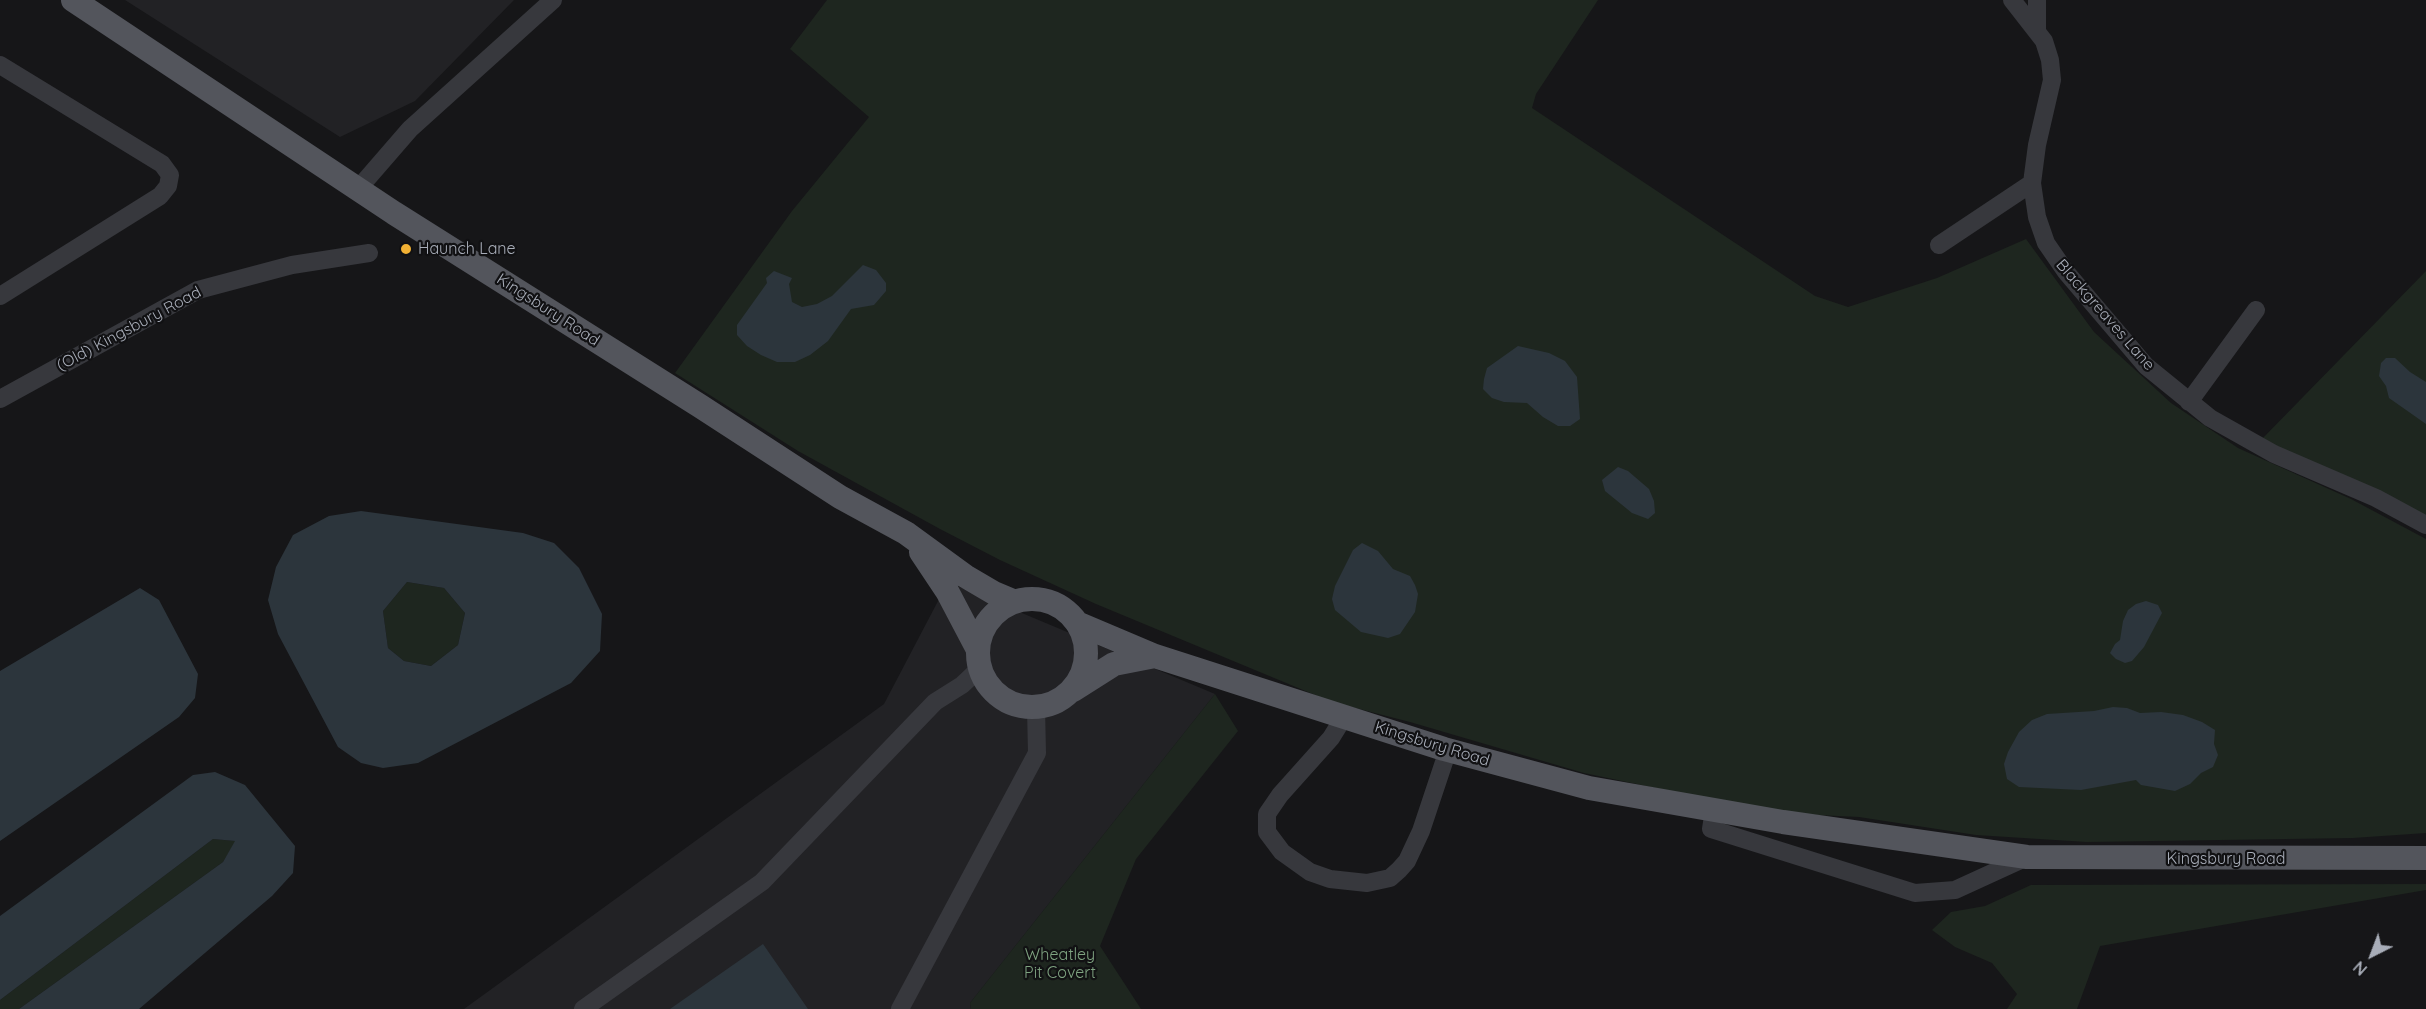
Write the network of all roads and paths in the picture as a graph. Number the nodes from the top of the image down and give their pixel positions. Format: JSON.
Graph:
{"nodes":[{"id":1,"x":73,"y":0,"type":"edge"},
{"id":2,"x":553,"y":0,"type":"edge"},
{"id":3,"x":2012,"y":0,"type":"edge"},
{"id":4,"x":2037,"y":0,"type":"edge"},
{"id":5,"x":2037,"y":30,"type":"junction"},
{"id":6,"x":0,"y":65,"type":"edge"},
{"id":7,"x":2032,"y":183,"type":"junction"},
{"id":8,"x":358,"y":189,"type":"junction"},
{"id":9,"x":1939,"y":245,"type":"dead end"},
{"id":10,"x":369,"y":253,"type":"dead end"},
{"id":11,"x":0,"y":296,"type":"edge"},
{"id":12,"x":2256,"y":310,"type":"dead end"},
{"id":13,"x":0,"y":399,"type":"edge"},
{"id":14,"x":2189,"y":402,"type":"junction"},
{"id":15,"x":2426,"y":525,"type":"edge"},
{"id":16,"x":906,"y":533,"type":"junction"},
{"id":17,"x":1013,"y":601,"type":"junction"},
{"id":18,"x":1077,"y":623,"type":"junction"},
{"id":19,"x":1155,"y":656,"type":"junction"},
{"id":20,"x":978,"y":658,"type":"junction"},
{"id":21,"x":1072,"y":690,"type":"junction"},
{"id":22,"x":1036,"y":708,"type":"junction"},
{"id":23,"x":1344,"y":717,"type":"junction"},
{"id":24,"x":1444,"y":749,"type":"junction"},
{"id":25,"x":1714,"y":810,"type":"junction"},
{"id":26,"x":2027,"y":857,"type":"junction"},
{"id":27,"x":2426,"y":858,"type":"edge"},
{"id":28,"x":583,"y":1009,"type":"edge"},
{"id":29,"x":900,"y":1009,"type":"edge"}],
"edges":[{"from":1,"to":8,"type":"main road","name":"Kingsbury Road"},
{"from":2,"to":8,"type":"street"},
{"from":3,"to":5,"type":"street","name":"Blackgreaves Lane"},
{"from":4,"to":5,"type":"street"},
{"from":5,"to":7,"type":"street","name":"Blackgreaves Lane"},
{"from":6,"to":11,"type":"street"},
{"from":7,"to":9,"type":"street"},
{"from":7,"to":14,"type":"street","name":"Blackgreaves Lane"},
{"from":8,"to":16,"type":"main road","name":"Kingsbury Road"},
{"from":10,"to":13,"type":"street","name":"(Old) Kingsbury Road"},
{"from":12,"to":14,"type":"street"},
{"from":14,"to":15,"type":"street","name":"Blackgreaves Lane"},
{"from":16,"to":17,"type":"main road","name":"Kingsbury Road"},
{"from":16,"to":20,"type":"main road","name":"Kingsbury Road"},
{"from":17,"to":18,"type":"main road","name":"Kingsbury Road"},
{"from":17,"to":20,"type":"main road"},
{"from":18,"to":19,"type":"main road","name":"Kingsbury Road"},
{"from":18,"to":21,"type":"main road"},
{"from":19,"to":21,"type":"main road","name":"Kingsbury Road"},
{"from":19,"to":23,"type":"main road","name":"Kingsbury Road"},
{"from":20,"to":22,"type":"main road","name":"Kingsbury Road"},
{"from":20,"to":28,"type":"street"},
{"from":21,"to":22,"type":"main road","name":"Kingsbury Road"},
{"from":22,"to":29,"type":"street"},
{"from":23,"to":24,"type":"main road","name":"Kingsbury Road"},
{"from":23,"to":24,"type":"street"},
{"from":24,"to":25,"type":"main road","name":"Kingsbury Road"},
{"from":25,"to":26,"type":"main road","name":"Kingsbury Road"},
{"from":25,"to":26,"type":"street","name":"Kingsbury Road"},
{"from":26,"to":27,"type":"main road","name":"Kingsbury Road"}]}
